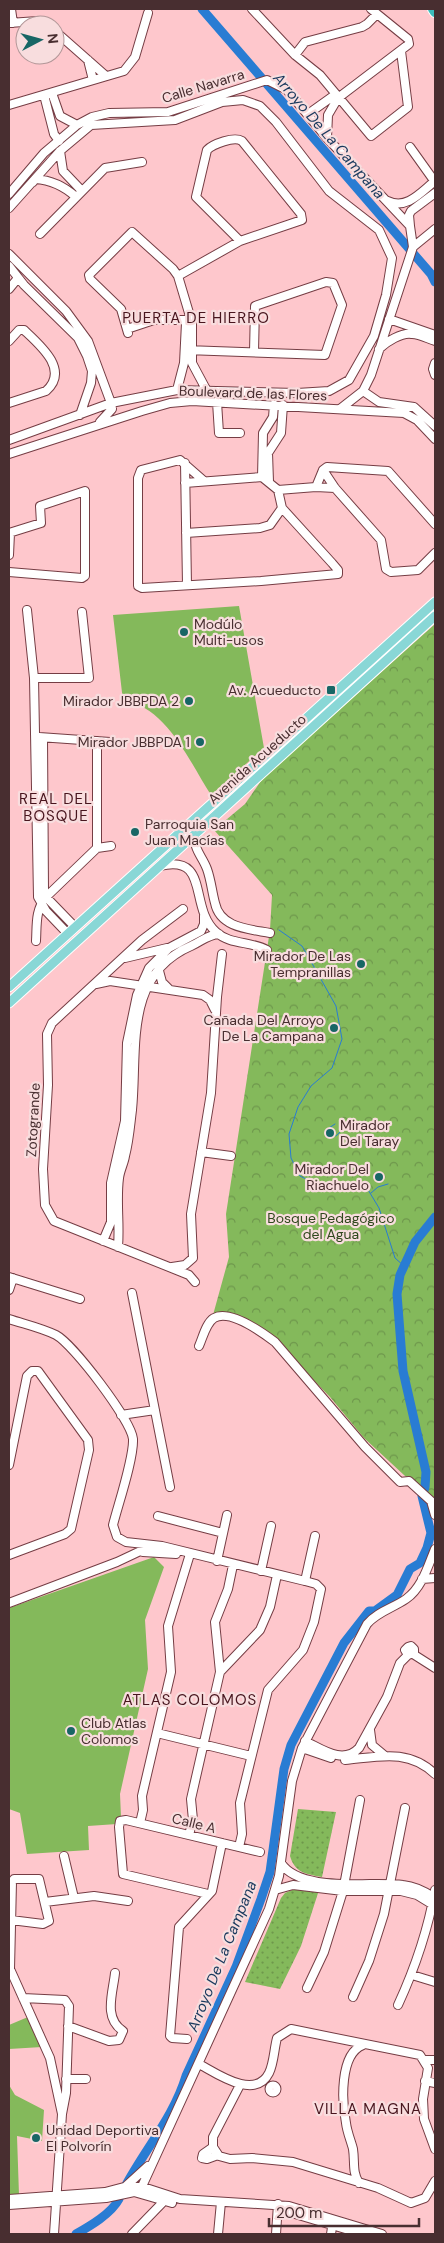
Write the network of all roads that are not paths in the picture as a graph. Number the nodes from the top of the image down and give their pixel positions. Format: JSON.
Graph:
{"nodes":[{"id":1,"x":11,"y":9,"type":"edge"},
{"id":2,"x":252,"y":9,"type":"edge"},
{"id":3,"x":431,"y":9,"type":"edge"},
{"id":4,"x":374,"y":11,"type":"edge"},
{"id":5,"x":435,"y":12,"type":"edge"},
{"id":6,"x":148,"y":13,"type":"dead end"},
{"id":7,"x":11,"y":23,"type":"edge"},
{"id":8,"x":65,"y":40,"type":"edge"},
{"id":9,"x":401,"y":51,"type":"junction"},
{"id":10,"x":295,"y":55,"type":"junction"},
{"id":11,"x":88,"y":60,"type":"junction"},
{"id":12,"x":106,"y":76,"type":"junction"},
{"id":13,"x":93,"y":80,"type":"junction"},
{"id":14,"x":240,"y":88,"type":"junction"},
{"id":15,"x":52,"y":93,"type":"junction"},
{"id":16,"x":44,"y":95,"type":"junction"},
{"id":17,"x":337,"y":96,"type":"junction"},
{"id":18,"x":243,"y":100,"type":"junction"},
{"id":19,"x":9,"y":105,"type":"edge"},
{"id":20,"x":308,"y":114,"type":"junction"},
{"id":21,"x":77,"y":125,"type":"junction"},
{"id":22,"x":326,"y":138,"type":"junction"},
{"id":23,"x":59,"y":141,"type":"junction"},
{"id":24,"x":410,"y":147,"type":"dead end"},
{"id":25,"x":60,"y":151,"type":"junction"},
{"id":26,"x":142,"y":162,"type":"dead end"},
{"id":27,"x":33,"y":182,"type":"junction"},
{"id":28,"x":435,"y":182,"type":"edge"},
{"id":29,"x":435,"y":193,"type":"edge"},
{"id":30,"x":9,"y":194,"type":"edge"},
{"id":31,"x":79,"y":194,"type":"junction"},
{"id":32,"x":385,"y":199,"type":"junction"},
{"id":33,"x":9,"y":208,"type":"edge"},
{"id":34,"x":411,"y":229,"type":"junction"},
{"id":35,"x":230,"y":231,"type":"junction"},
{"id":36,"x":432,"y":231,"type":"edge"},
{"id":37,"x":40,"y":234,"type":"dead end"},
{"id":38,"x":240,"y":240,"type":"junction"},
{"id":39,"x":226,"y":248,"type":"junction"},
{"id":40,"x":412,"y":250,"type":"junction"},
{"id":41,"x":9,"y":254,"type":"edge"},
{"id":42,"x":9,"y":266,"type":"edge"},
{"id":43,"x":178,"y":276,"type":"junction"},
{"id":44,"x":18,"y":278,"type":"junction"},
{"id":45,"x":9,"y":289,"type":"edge"},
{"id":46,"x":386,"y":295,"type":"junction"},
{"id":47,"x":392,"y":310,"type":"junction"},
{"id":48,"x":389,"y":318,"type":"junction"},
{"id":49,"x":189,"y":320,"type":"junction"},
{"id":50,"x":435,"y":335,"type":"edge"},
{"id":51,"x":374,"y":336,"type":"junction"},
{"id":52,"x":9,"y":341,"type":"edge"},
{"id":53,"x":435,"y":341,"type":"edge"},
{"id":54,"x":188,"y":350,"type":"junction"},
{"id":55,"x":254,"y":352,"type":"junction"},
{"id":56,"x":377,"y":352,"type":"junction"},
{"id":57,"x":435,"y":364,"type":"edge"},
{"id":58,"x":435,"y":375,"type":"edge"},
{"id":59,"x":349,"y":380,"type":"joint"},
{"id":60,"x":177,"y":390,"type":"junction"},
{"id":61,"x":363,"y":390,"type":"junction"},
{"id":62,"x":207,"y":391,"type":"junction"},
{"id":63,"x":271,"y":392,"type":"junction"},
{"id":64,"x":297,"y":393,"type":"junction"},
{"id":65,"x":217,"y":402,"type":"junction"},
{"id":66,"x":9,"y":403,"type":"edge"},
{"id":67,"x":111,"y":403,"type":"junction"},
{"id":68,"x":259,"y":404,"type":"junction"},
{"id":69,"x":274,"y":405,"type":"junction"},
{"id":70,"x":284,"y":406,"type":"junction"},
{"id":71,"x":340,"y":409,"type":"junction"},
{"id":72,"x":80,"y":414,"type":"junction"},
{"id":73,"x":99,"y":424,"type":"junction"},
{"id":74,"x":435,"y":426,"type":"edge"},
{"id":75,"x":240,"y":433,"type":"dead end"},
{"id":76,"x":26,"y":434,"type":"junction"},
{"id":77,"x":435,"y":438,"type":"edge"},
{"id":78,"x":9,"y":440,"type":"edge"},
{"id":79,"x":32,"y":446,"type":"junction"},
{"id":80,"x":10,"y":453,"type":"edge"},
{"id":81,"x":185,"y":463,"type":"junction"},
{"id":82,"x":323,"y":470,"type":"junction"},
{"id":83,"x":262,"y":477,"type":"junction"},
{"id":84,"x":204,"y":481,"type":"junction"},
{"id":85,"x":270,"y":482,"type":"junction"},
{"id":86,"x":186,"y":483,"type":"junction"},
{"id":87,"x":316,"y":487,"type":"junction"},
{"id":88,"x":335,"y":488,"type":"junction"},
{"id":89,"x":278,"y":490,"type":"junction"},
{"id":90,"x":282,"y":508,"type":"junction"},
{"id":91,"x":435,"y":524,"type":"edge"},
{"id":92,"x":9,"y":533,"type":"edge"},
{"id":93,"x":186,"y":533,"type":"junction"},
{"id":94,"x":435,"y":553,"type":"edge"},
{"id":95,"x":9,"y":555,"type":"edge"},
{"id":96,"x":9,"y":572,"type":"edge"},
{"id":97,"x":187,"y":584,"type":"junction"},
{"id":98,"x":435,"y":602,"type":"edge"},
{"id":99,"x":27,"y":610,"type":"dead end"},
{"id":100,"x":82,"y":612,"type":"dead end"},
{"id":101,"x":435,"y":616,"type":"edge"},
{"id":102,"x":34,"y":678,"type":"junction"},
{"id":103,"x":301,"y":723,"type":"junction"},
{"id":104,"x":308,"y":732,"type":"junction"},
{"id":105,"x":34,"y":737,"type":"junction"},
{"id":106,"x":43,"y":738,"type":"junction"},
{"id":107,"x":97,"y":741,"type":"junction"},
{"id":108,"x":110,"y":742,"type":"dead end"},
{"id":109,"x":196,"y":833,"type":"junction"},
{"id":110,"x":111,"y":846,"type":"dead end"},
{"id":111,"x":100,"y":848,"type":"junction"},
{"id":112,"x":160,"y":866,"type":"junction"},
{"id":113,"x":46,"y":897,"type":"junction"},
{"id":114,"x":40,"y":904,"type":"junction"},
{"id":115,"x":183,"y":909,"type":"dead end"},
{"id":116,"x":62,"y":914,"type":"junction"},
{"id":117,"x":204,"y":916,"type":"junction"},
{"id":118,"x":55,"y":921,"type":"junction"},
{"id":119,"x":231,"y":924,"type":"junction"},
{"id":120,"x":75,"y":927,"type":"junction"},
{"id":121,"x":270,"y":933,"type":"dead end"},
{"id":122,"x":68,"y":934,"type":"junction"},
{"id":123,"x":222,"y":936,"type":"junction"},
{"id":124,"x":199,"y":938,"type":"junction"},
{"id":125,"x":142,"y":940,"type":"junction"},
{"id":126,"x":36,"y":941,"type":"dead end"},
{"id":127,"x":169,"y":948,"type":"junction"},
{"id":128,"x":266,"y":950,"type":"dead end"},
{"id":129,"x":149,"y":952,"type":"junction"},
{"id":130,"x":222,"y":954,"type":"dead end"},
{"id":131,"x":123,"y":958,"type":"junction"},
{"id":132,"x":155,"y":960,"type":"junction"},
{"id":133,"x":115,"y":965,"type":"junction"},
{"id":134,"x":158,"y":969,"type":"junction"},
{"id":135,"x":219,"y":982,"type":"junction"},
{"id":136,"x":122,"y":983,"type":"junction"},
{"id":137,"x":94,"y":984,"type":"junction"},
{"id":138,"x":9,"y":987,"type":"edge"},
{"id":139,"x":143,"y":987,"type":"junction"},
{"id":140,"x":169,"y":989,"type":"junction"},
{"id":141,"x":203,"y":995,"type":"junction"},
{"id":142,"x":9,"y":1003,"type":"edge"},
{"id":143,"x":216,"y":1015,"type":"junction"},
{"id":144,"x":201,"y":1152,"type":"junction"},
{"id":145,"x":231,"y":1156,"type":"dead end"},
{"id":146,"x":118,"y":1169,"type":"junction"},
{"id":147,"x":103,"y":1241,"type":"junction"},
{"id":148,"x":118,"y":1247,"type":"junction"},
{"id":149,"x":193,"y":1258,"type":"junction"},
{"id":150,"x":170,"y":1267,"type":"junction"},
{"id":151,"x":190,"y":1275,"type":"junction"},
{"id":152,"x":11,"y":1278,"type":"edge"},
{"id":153,"x":195,"y":1282,"type":"dead end"},
{"id":154,"x":9,"y":1290,"type":"edge"},
{"id":155,"x":132,"y":1293,"type":"dead end"},
{"id":156,"x":80,"y":1299,"type":"dead end"},
{"id":157,"x":9,"y":1319,"type":"edge"},
{"id":158,"x":199,"y":1346,"type":"dead end"},
{"id":159,"x":154,"y":1410,"type":"junction"},
{"id":160,"x":123,"y":1417,"type":"junction"},
{"id":161,"x":9,"y":1465,"type":"edge"},
{"id":162,"x":170,"y":1488,"type":"dead end"},
{"id":163,"x":227,"y":1515,"type":"dead end"},
{"id":164,"x":435,"y":1515,"type":"edge"},
{"id":165,"x":158,"y":1516,"type":"dead end"},
{"id":166,"x":271,"y":1526,"type":"dead end"},
{"id":167,"x":223,"y":1533,"type":"junction"},
{"id":168,"x":315,"y":1536,"type":"dead end"},
{"id":169,"x":152,"y":1545,"type":"junction"},
{"id":170,"x":435,"y":1549,"type":"edge"},
{"id":171,"x":190,"y":1554,"type":"junction"},
{"id":172,"x":9,"y":1555,"type":"edge"},
{"id":173,"x":217,"y":1561,"type":"junction"},
{"id":174,"x":117,"y":1562,"type":"junction"},
{"id":175,"x":233,"y":1565,"type":"junction"},
{"id":176,"x":428,"y":1568,"type":"edge"},
{"id":177,"x":261,"y":1571,"type":"junction"},
{"id":178,"x":435,"y":1574,"type":"edge"},
{"id":179,"x":277,"y":1575,"type":"junction"},
{"id":180,"x":435,"y":1578,"type":"edge"},
{"id":181,"x":305,"y":1581,"type":"junction"},
{"id":182,"x":9,"y":1602,"type":"edge"},
{"id":183,"x":435,"y":1668,"type":"edge"},
{"id":184,"x":220,"y":1672,"type":"junction"},
{"id":185,"x":370,"y":1728,"type":"junction"},
{"id":186,"x":157,"y":1733,"type":"junction"},
{"id":187,"x":204,"y":1745,"type":"junction"},
{"id":188,"x":303,"y":1745,"type":"junction"},
{"id":189,"x":384,"y":1755,"type":"junction"},
{"id":190,"x":251,"y":1756,"type":"junction"},
{"id":191,"x":435,"y":1774,"type":"edge"},
{"id":192,"x":360,"y":1800,"type":"dead end"},
{"id":193,"x":405,"y":1808,"type":"dead end"},
{"id":194,"x":140,"y":1823,"type":"junction"},
{"id":195,"x":189,"y":1835,"type":"junction"},
{"id":196,"x":222,"y":1843,"type":"junction"},
{"id":197,"x":239,"y":1846,"type":"junction"},
{"id":198,"x":260,"y":1852,"type":"dead end"},
{"id":199,"x":64,"y":1856,"type":"dead end"},
{"id":200,"x":281,"y":1863,"type":"junction"},
{"id":201,"x":295,"y":1876,"type":"junction"},
{"id":202,"x":293,"y":1885,"type":"junction"},
{"id":203,"x":344,"y":1888,"type":"junction"},
{"id":204,"x":390,"y":1888,"type":"junction"},
{"id":205,"x":276,"y":1890,"type":"junction"},
{"id":206,"x":208,"y":1894,"type":"junction"},
{"id":207,"x":74,"y":1898,"type":"junction"},
{"id":208,"x":434,"y":1899,"type":"edge"},
{"id":209,"x":128,"y":1900,"type":"dead end"},
{"id":210,"x":45,"y":1902,"type":"junction"},
{"id":211,"x":10,"y":1920,"type":"edge"},
{"id":212,"x":115,"y":1973,"type":"dead end"},
{"id":213,"x":412,"y":1974,"type":"junction"},
{"id":214,"x":435,"y":1982,"type":"edge"},
{"id":215,"x":307,"y":1988,"type":"dead end"},
{"id":216,"x":353,"y":1996,"type":"dead end"},
{"id":217,"x":23,"y":1998,"type":"junction"},
{"id":218,"x":398,"y":2006,"type":"dead end"},
{"id":219,"x":68,"y":2026,"type":"junction"},
{"id":220,"x":187,"y":2039,"type":"dead end"},
{"id":221,"x":338,"y":2040,"type":"junction"},
{"id":222,"x":363,"y":2045,"type":"junction"},
{"id":223,"x":349,"y":2057,"type":"junction"},
{"id":224,"x":424,"y":2060,"type":"junction"},
{"id":225,"x":435,"y":2060,"type":"edge"},
{"id":226,"x":199,"y":2064,"type":"junction"},
{"id":227,"x":268,"y":2075,"type":"junction"},
{"id":228,"x":66,"y":2079,"type":"junction"},
{"id":229,"x":86,"y":2079,"type":"dead end"},
{"id":230,"x":425,"y":2081,"type":"junction"},
{"id":231,"x":435,"y":2083,"type":"edge"},
{"id":232,"x":240,"y":2085,"type":"junction"},
{"id":233,"x":254,"y":2085,"type":"junction"},
{"id":234,"x":62,"y":2114,"type":"junction"},
{"id":235,"x":431,"y":2129,"type":"edge"},
{"id":236,"x":213,"y":2147,"type":"junction"},
{"id":237,"x":435,"y":2149,"type":"edge"},
{"id":238,"x":218,"y":2155,"type":"junction"},
{"id":239,"x":353,"y":2162,"type":"junction"},
{"id":240,"x":152,"y":2163,"type":"junction"},
{"id":241,"x":336,"y":2175,"type":"junction"},
{"id":242,"x":435,"y":2181,"type":"edge"},
{"id":243,"x":359,"y":2184,"type":"junction"},
{"id":244,"x":124,"y":2188,"type":"junction"},
{"id":245,"x":141,"y":2190,"type":"junction"},
{"id":246,"x":156,"y":2191,"type":"junction"},
{"id":247,"x":91,"y":2196,"type":"junction"},
{"id":248,"x":9,"y":2198,"type":"edge"},
{"id":249,"x":56,"y":2199,"type":"junction"},
{"id":250,"x":167,"y":2199,"type":"junction"},
{"id":251,"x":221,"y":2204,"type":"junction"},
{"id":252,"x":9,"y":2205,"type":"edge"},
{"id":253,"x":278,"y":2207,"type":"junction"},
{"id":254,"x":333,"y":2222,"type":"junction"},
{"id":255,"x":54,"y":2234,"type":"edge"},
{"id":256,"x":132,"y":2234,"type":"edge"},
{"id":257,"x":218,"y":2234,"type":"edge"},
{"id":258,"x":276,"y":2234,"type":"edge"},
{"id":259,"x":331,"y":2234,"type":"edge"},
{"id":260,"x":362,"y":2234,"type":"edge"},
{"id":261,"x":382,"y":2234,"type":"edge"}],
"edges":[{"from":1,"to":7,"type":"street"},
{"from":2,"to":10,"type":"street"},
{"from":3,"to":5,"type":"highway"},
{"from":4,"to":9,"type":"street"},
{"from":4,"to":10,"type":"street"},
{"from":6,"to":12,"type":"street"},
{"from":8,"to":11,"type":"street"},
{"from":9,"to":17,"type":"street"},
{"from":9,"to":17,"type":"street"},
{"from":10,"to":17,"type":"street"},
{"from":11,"to":12,"type":"street"},
{"from":11,"to":13,"type":"street"},
{"from":12,"to":13,"type":"street"},
{"from":13,"to":15,"type":"street"},
{"from":14,"to":18,"type":"street"},
{"from":14,"to":20,"type":"street","name":"Calle Navarra"},
{"from":14,"to":21,"type":"street","name":"Calle Navarra"},
{"from":15,"to":16,"type":"street"},
{"from":15,"to":21,"type":"street"},
{"from":16,"to":19,"type":"street"},
{"from":16,"to":23,"type":"street"},
{"from":17,"to":20,"type":"street"},
{"from":17,"to":22,"type":"street"},
{"from":18,"to":25,"type":"street","name":"Calle Navarra"},
{"from":18,"to":46,"type":"street","name":"Calle Navarra"},
{"from":20,"to":22,"type":"street","name":"Calle Navarra"},
{"from":21,"to":23,"type":"street","name":"Calle Navarra"},
{"from":22,"to":32,"type":"street","name":"Calle Navarra"},
{"from":23,"to":30,"type":"street","name":"Calle Navarra"},
{"from":24,"to":28,"type":"street"},
{"from":25,"to":27,"type":"street","name":"Calle Navarra"},
{"from":25,"to":31,"type":"street"},
{"from":26,"to":31,"type":"street"},
{"from":27,"to":31,"type":"street"},
{"from":27,"to":33,"type":"street","name":"Calle Navarra"},
{"from":28,"to":32,"type":"street"},
{"from":29,"to":34,"type":"street"},
{"from":31,"to":37,"type":"street"},
{"from":32,"to":34,"type":"street","name":"Calle Navarra"},
{"from":34,"to":36,"type":"street"},
{"from":34,"to":40,"type":"street"},
{"from":35,"to":38,"type":"street"},
{"from":35,"to":38,"type":"street"},
{"from":35,"to":39,"type":"street"},
{"from":36,"to":40,"type":"street"},
{"from":38,"to":39,"type":"street"},
{"from":39,"to":43,"type":"street"},
{"from":40,"to":47,"type":"street"},
{"from":41,"to":67,"type":"street"},
{"from":42,"to":44,"type":"street"},
{"from":43,"to":49,"type":"street"},
{"from":43,"to":49,"type":"street"},
{"from":44,"to":45,"type":"street"},
{"from":44,"to":72,"type":"street"},
{"from":46,"to":47,"type":"street"},
{"from":46,"to":51,"type":"street","name":"Calle Navarra"},
{"from":47,"to":48,"type":"street"},
{"from":48,"to":50,"type":"street"},
{"from":48,"to":56,"type":"street"},
{"from":49,"to":54,"type":"street"},
{"from":51,"to":56,"type":"street"},
{"from":51,"to":59,"type":"street","name":"Calle Navarra"},
{"from":52,"to":66,"type":"street"},
{"from":53,"to":56,"type":"street"},
{"from":54,"to":55,"type":"street"},
{"from":54,"to":60,"type":"street"},
{"from":54,"to":62,"type":"street"},
{"from":55,"to":55,"type":"street"},
{"from":56,"to":61,"type":"street"},
{"from":57,"to":58,"type":"street"},
{"from":59,"to":64,"type":"street","name":"Boulevard de las Flores"},
{"from":60,"to":62,"type":"street","name":"Boulevard de las Flores"},
{"from":60,"to":67,"type":"street","name":"Boulevard de las Flores"},
{"from":61,"to":71,"type":"street"},
{"from":61,"to":74,"type":"street"},
{"from":62,"to":63,"type":"street","name":"Boulevard de las Flores"},
{"from":63,"to":64,"type":"street","name":"Boulevard de las Flores"},
{"from":63,"to":68,"type":"street"},
{"from":64,"to":70,"type":"street"},
{"from":65,"to":68,"type":"street","name":"Boulevard de las Flores"},
{"from":65,"to":73,"type":"street","name":"Boulevard de las Flores"},
{"from":65,"to":75,"type":"street"},
{"from":67,"to":72,"type":"street","name":"Boulevard de las Flores"},
{"from":67,"to":73,"type":"street"},
{"from":68,"to":69,"type":"street","name":"Boulevard de las Flores"},
{"from":69,"to":70,"type":"street","name":"Boulevard de las Flores"},
{"from":69,"to":83,"type":"street"},
{"from":70,"to":71,"type":"street","name":"Boulevard de las Flores"},
{"from":70,"to":85,"type":"street"},
{"from":71,"to":77,"type":"street","name":"Boulevard de las Flores"},
{"from":72,"to":76,"type":"street","name":"Boulevard de las Flores"},
{"from":73,"to":79,"type":"street","name":"Boulevard de las Flores"},
{"from":76,"to":78,"type":"street","name":"Boulevard de las Flores"},
{"from":76,"to":79,"type":"street"},
{"from":78,"to":80,"type":"street"},
{"from":79,"to":80,"type":"street","name":"Boulevard de las Flores"},
{"from":81,"to":84,"type":"street"},
{"from":81,"to":86,"type":"street"},
{"from":81,"to":97,"type":"street"},
{"from":82,"to":87,"type":"street"},
{"from":82,"to":88,"type":"street"},
{"from":82,"to":91,"type":"street"},
{"from":83,"to":84,"type":"street"},
{"from":83,"to":85,"type":"street"},
{"from":84,"to":86,"type":"street"},
{"from":85,"to":89,"type":"street"},
{"from":86,"to":93,"type":"street"},
{"from":87,"to":88,"type":"street"},
{"from":87,"to":89,"type":"street"},
{"from":88,"to":94,"type":"street"},
{"from":89,"to":90,"type":"street"},
{"from":90,"to":93,"type":"street"},
{"from":90,"to":97,"type":"street"},
{"from":92,"to":95,"type":"street"},
{"from":92,"to":96,"type":"street"},
{"from":93,"to":97,"type":"street"},
{"from":98,"to":103,"type":"main road","name":"Avenida Acueducto"},
{"from":99,"to":102,"type":"street"},
{"from":100,"to":102,"type":"street"},
{"from":101,"to":104,"type":"main road","name":"Avenida Acueducto"},
{"from":102,"to":105,"type":"street"},
{"from":103,"to":104,"type":"main road"},
{"from":103,"to":120,"type":"main road","name":"Avenida Acueducto"},
{"from":104,"to":109,"type":"main road","name":"Avenida Acueducto"},
{"from":105,"to":106,"type":"street"},
{"from":105,"to":114,"type":"street"},
{"from":106,"to":107,"type":"street"},
{"from":106,"to":113,"type":"street"},
{"from":107,"to":108,"type":"street"},
{"from":107,"to":111,"type":"street"},
{"from":109,"to":112,"type":"main road","name":"Avenida Acueducto"},
{"from":109,"to":119,"type":"street"},
{"from":110,"to":111,"type":"street"},
{"from":111,"to":113,"type":"street"},
{"from":112,"to":117,"type":"street"},
{"from":112,"to":142,"type":"main road","name":"Avenida Acueducto"},
{"from":113,"to":114,"type":"street"},
{"from":113,"to":116,"type":"street"},
{"from":114,"to":118,"type":"street"},
{"from":114,"to":126,"type":"street"},
{"from":115,"to":125,"type":"street","name":"Zotogrande"},
{"from":116,"to":118,"type":"street"},
{"from":116,"to":120,"type":"street"},
{"from":117,"to":123,"type":"street"},
{"from":117,"to":124,"type":"street"},
{"from":118,"to":122,"type":"street"},
{"from":119,"to":121,"type":"street"},
{"from":119,"to":123,"type":"street"},
{"from":120,"to":122,"type":"main road","name":"Avenida Acueducto"},
{"from":122,"to":138,"type":"main road","name":"Avenida Acueducto"},
{"from":123,"to":124,"type":"street"},
{"from":123,"to":128,"type":"street"},
{"from":124,"to":127,"type":"street"},
{"from":124,"to":134,"type":"street"},
{"from":125,"to":129,"type":"street"},
{"from":125,"to":131,"type":"street","name":"Zotogrande"},
{"from":127,"to":129,"type":"street"},
{"from":127,"to":132,"type":"street"},
{"from":129,"to":131,"type":"street"},
{"from":129,"to":132,"type":"street"},
{"from":130,"to":135,"type":"street"},
{"from":131,"to":133,"type":"street","name":"Zotogrande"},
{"from":132,"to":134,"type":"street"},
{"from":132,"to":139,"type":"street"},
{"from":133,"to":136,"type":"street"},
{"from":133,"to":137,"type":"street","name":"Zotogrande"},
{"from":134,"to":139,"type":"street"},
{"from":134,"to":140,"type":"street"},
{"from":135,"to":141,"type":"street"},
{"from":135,"to":143,"type":"street"},
{"from":136,"to":137,"type":"street"},
{"from":136,"to":139,"type":"street"},
{"from":137,"to":147,"type":"street","name":"Zotogrande"},
{"from":139,"to":140,"type":"street"},
{"from":139,"to":146,"type":"street"},
{"from":140,"to":141,"type":"street"},
{"from":141,"to":143,"type":"street"},
{"from":143,"to":144,"type":"street"},
{"from":144,"to":145,"type":"street"},
{"from":144,"to":149,"type":"street"},
{"from":146,"to":147,"type":"street"},
{"from":146,"to":148,"type":"street"},
{"from":147,"to":148,"type":"street","name":"Zotogrande"},
{"from":148,"to":150,"type":"street","name":"Zotogrande"},
{"from":149,"to":150,"type":"street"},
{"from":149,"to":151,"type":"street"},
{"from":150,"to":151,"type":"street","name":"Zotogrande"},
{"from":151,"to":153,"type":"street"},
{"from":152,"to":154,"type":"street"},
{"from":152,"to":156,"type":"street"},
{"from":155,"to":159,"type":"street"},
{"from":157,"to":160,"type":"street"},
{"from":158,"to":164,"type":"street"},
{"from":159,"to":160,"type":"street"},
{"from":159,"to":162,"type":"street"},
{"from":160,"to":169,"type":"street"},
{"from":161,"to":172,"type":"street"},
{"from":163,"to":167,"type":"street"},
{"from":165,"to":167,"type":"street"},
{"from":166,"to":177,"type":"street"},
{"from":167,"to":173,"type":"street"},
{"from":168,"to":181,"type":"street"},
{"from":169,"to":171,"type":"street"},
{"from":169,"to":174,"type":"street"},
{"from":170,"to":176,"type":"street"},
{"from":171,"to":173,"type":"street"},
{"from":171,"to":174,"type":"street"},
{"from":171,"to":186,"type":"street"},
{"from":173,"to":175,"type":"street"},
{"from":174,"to":182,"type":"street"},
{"from":175,"to":177,"type":"street"},
{"from":175,"to":184,"type":"street"},
{"from":176,"to":178,"type":"street"},
{"from":176,"to":180,"type":"street"},
{"from":176,"to":188,"type":"street"},
{"from":177,"to":179,"type":"street"},
{"from":179,"to":181,"type":"street"},
{"from":179,"to":184,"type":"street"},
{"from":181,"to":190,"type":"street"},
{"from":183,"to":185,"type":"street"},
{"from":184,"to":187,"type":"street"},
{"from":185,"to":188,"type":"street"},
{"from":185,"to":189,"type":"street"},
{"from":186,"to":187,"type":"street"},
{"from":186,"to":194,"type":"street"},
{"from":187,"to":190,"type":"street"},
{"from":187,"to":195,"type":"street"},
{"from":188,"to":189,"type":"street"},
{"from":188,"to":200,"type":"street"},
{"from":189,"to":191,"type":"street"},
{"from":190,"to":197,"type":"street"},
{"from":192,"to":203,"type":"street"},
{"from":193,"to":204,"type":"street"},
{"from":194,"to":195,"type":"street","name":"Calle A"},
{"from":194,"to":206,"type":"street","name":"Calle A"},
{"from":195,"to":196,"type":"street","name":"Calle A"},
{"from":196,"to":197,"type":"street","name":"Calle A"},
{"from":196,"to":206,"type":"street"},
{"from":197,"to":198,"type":"street","name":"Calle A"},
{"from":199,"to":207,"type":"street"},
{"from":200,"to":201,"type":"street"},
{"from":200,"to":205,"type":"street"},
{"from":201,"to":202,"type":"street"},
{"from":201,"to":203,"type":"street"},
{"from":202,"to":203,"type":"street"},
{"from":202,"to":205,"type":"street"},
{"from":203,"to":204,"type":"street"},
{"from":203,"to":215,"type":"street"},
{"from":204,"to":208,"type":"street"},
{"from":204,"to":216,"type":"street"},
{"from":205,"to":226,"type":"street"},
{"from":206,"to":220,"type":"street"},
{"from":207,"to":209,"type":"street"},
{"from":207,"to":210,"type":"street"},
{"from":208,"to":213,"type":"street"},
{"from":210,"to":211,"type":"street"},
{"from":210,"to":211,"type":"street"},
{"from":211,"to":217,"type":"street"},
{"from":212,"to":219,"type":"street"},
{"from":213,"to":214,"type":"street"},
{"from":213,"to":218,"type":"street"},
{"from":217,"to":219,"type":"street"},
{"from":217,"to":234,"type":"street"},
{"from":219,"to":228,"type":"street"},
{"from":221,"to":222,"type":"street"},
{"from":221,"to":223,"type":"street"},
{"from":221,"to":227,"type":"street"},
{"from":222,"to":223,"type":"street"},
{"from":222,"to":224,"type":"street"},
{"from":223,"to":239,"type":"street"},
{"from":224,"to":225,"type":"street"},
{"from":224,"to":230,"type":"street"},
{"from":226,"to":232,"type":"street"},
{"from":226,"to":240,"type":"street"},
{"from":227,"to":233,"type":"street"},
{"from":227,"to":233,"type":"street"},
{"from":228,"to":229,"type":"street"},
{"from":228,"to":234,"type":"street"},
{"from":230,"to":231,"type":"street"},
{"from":230,"to":235,"type":"street"},
{"from":232,"to":233,"type":"street"},
{"from":232,"to":236,"type":"street"},
{"from":234,"to":249,"type":"street"},
{"from":235,"to":237,"type":"street"},
{"from":236,"to":238,"type":"street"},
{"from":236,"to":238,"type":"street"},
{"from":238,"to":241,"type":"street"},
{"from":239,"to":241,"type":"street"},
{"from":239,"to":243,"type":"street"},
{"from":240,"to":244,"type":"street"},
{"from":240,"to":245,"type":"street"},
{"from":240,"to":246,"type":"street"},
{"from":241,"to":243,"type":"street"},
{"from":242,"to":243,"type":"street"},
{"from":244,"to":245,"type":"street"},
{"from":244,"to":247,"type":"street"},
{"from":245,"to":246,"type":"street"},
{"from":245,"to":247,"type":"street"},
{"from":245,"to":250,"type":"street"},
{"from":246,"to":250,"type":"street"},
{"from":247,"to":249,"type":"street"},
{"from":248,"to":249,"type":"street"},
{"from":249,"to":252,"type":"street"},
{"from":249,"to":255,"type":"street"},
{"from":250,"to":251,"type":"street"},
{"from":250,"to":256,"type":"street"},
{"from":251,"to":253,"type":"street"},
{"from":251,"to":257,"type":"street"},
{"from":253,"to":254,"type":"street"},
{"from":253,"to":258,"type":"street"},
{"from":254,"to":259,"type":"street"},
{"from":254,"to":260,"type":"street"},
{"from":254,"to":261,"type":"street"}]}
